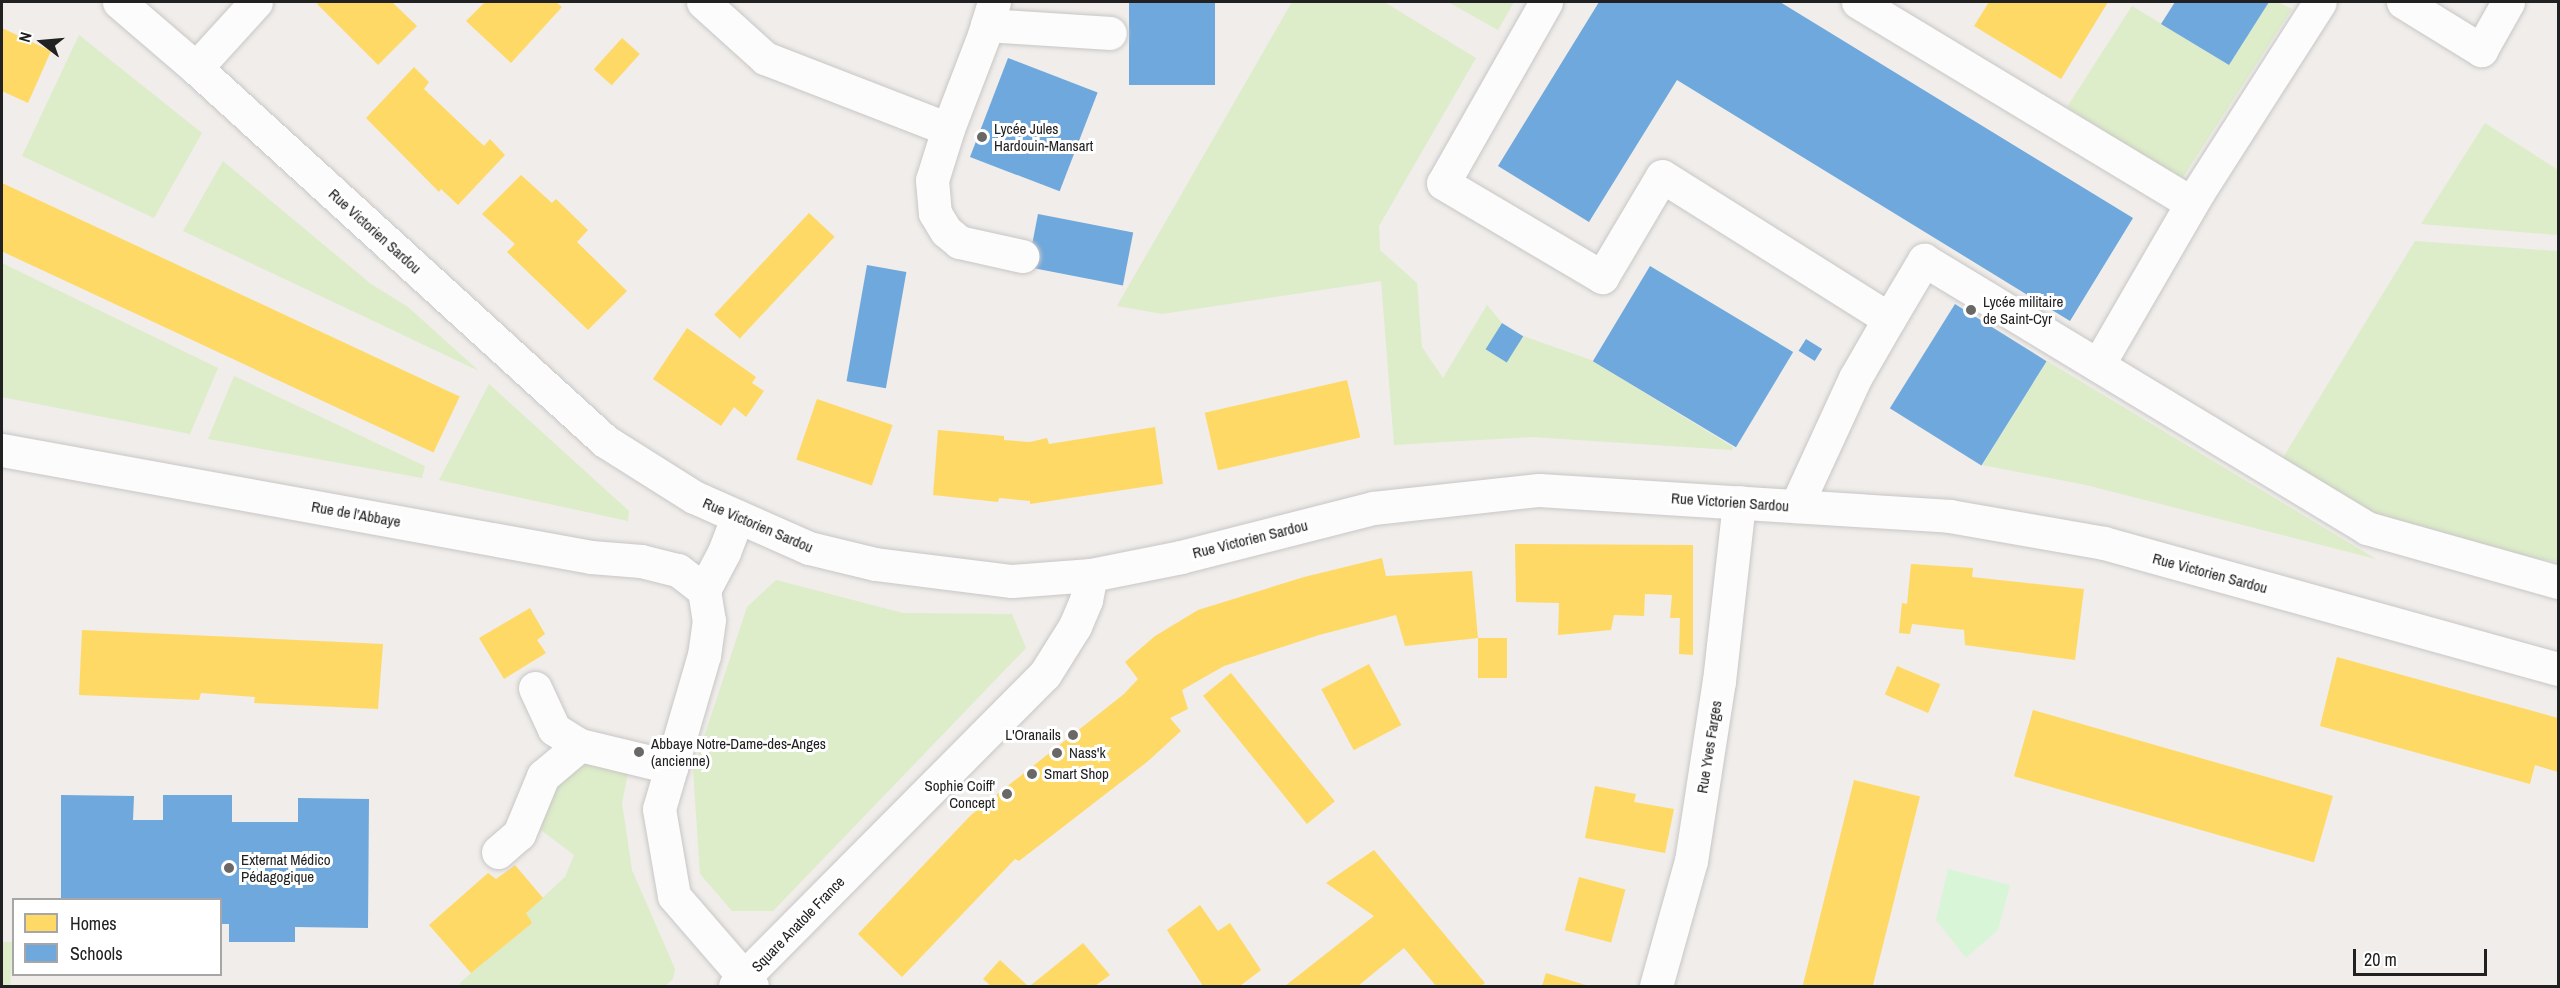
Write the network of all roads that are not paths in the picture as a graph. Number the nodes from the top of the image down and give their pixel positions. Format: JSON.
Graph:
{"nodes":[{"id":1,"x":119,"y":2,"type":"edge"},
{"id":2,"x":256,"y":2,"type":"edge"},
{"id":3,"x":703,"y":2,"type":"edge"},
{"id":4,"x":1546,"y":2,"type":"edge"},
{"id":5,"x":1858,"y":2,"type":"edge"},
{"id":6,"x":2320,"y":2,"type":"edge"},
{"id":7,"x":2403,"y":2,"type":"edge"},
{"id":8,"x":2508,"y":2,"type":"edge"},
{"id":9,"x":990,"y":13,"type":"edge"},
{"id":10,"x":1110,"y":33,"type":"dead end"},
{"id":11,"x":196,"y":68,"type":"junction"},
{"id":12,"x":948,"y":129,"type":"junction"},
{"id":13,"x":2191,"y":203,"type":"junction"},
{"id":14,"x":1022,"y":256,"type":"dead end"},
{"id":15,"x":1888,"y":319,"type":"junction"},
{"id":16,"x":2098,"y":365,"type":"junction"},
{"id":17,"x":2,"y":450,"type":"edge"},
{"id":18,"x":1739,"y":502,"type":"junction"},
{"id":19,"x":1796,"y":506,"type":"junction"},
{"id":20,"x":736,"y":518,"type":"junction"},
{"id":21,"x":1091,"y":575,"type":"junction"},
{"id":22,"x":2559,"y":582,"type":"edge"},
{"id":23,"x":704,"y":590,"type":"junction"},
{"id":24,"x":2559,"y":669,"type":"edge"},
{"id":25,"x":535,"y":688,"type":"dead end"},
{"id":26,"x":580,"y":745,"type":"junction"},
{"id":27,"x":671,"y":767,"type":"junction"},
{"id":28,"x":498,"y":852,"type":"dead end"},
{"id":29,"x":744,"y":984,"type":"edge"},
{"id":30,"x":1656,"y":987,"type":"edge"}],
"edges":[{"from":1,"to":11,"type":"street","name":"Rue Victorien Sardou"},
{"from":2,"to":11,"type":"street"},
{"from":3,"to":12,"type":"street"},
{"from":4,"to":15,"type":"street"},
{"from":5,"to":13,"type":"street"},
{"from":6,"to":13,"type":"street"},
{"from":7,"to":8,"type":"street"},
{"from":9,"to":10,"type":"street"},
{"from":9,"to":12,"type":"street"},
{"from":11,"to":20,"type":"street","name":"Rue Victorien Sardou"},
{"from":12,"to":14,"type":"street"},
{"from":13,"to":16,"type":"street"},
{"from":15,"to":16,"type":"street"},
{"from":15,"to":19,"type":"street"},
{"from":16,"to":22,"type":"street"},
{"from":17,"to":23,"type":"street","name":"Rue de l’Abbaye"},
{"from":18,"to":19,"type":"street","name":"Rue Victorien Sardou"},
{"from":18,"to":21,"type":"street","name":"Rue Victorien Sardou"},
{"from":18,"to":30,"type":"street","name":"Rue Yves Farges"},
{"from":19,"to":24,"type":"street","name":"Rue Victorien Sardou"},
{"from":20,"to":21,"type":"street","name":"Rue Victorien Sardou"},
{"from":20,"to":23,"type":"street"},
{"from":21,"to":29,"type":"street","name":"Square Anatole France"},
{"from":23,"to":27,"type":"street","name":"Square Anatole France"},
{"from":25,"to":26,"type":"street"},
{"from":26,"to":27,"type":"street"},
{"from":26,"to":28,"type":"street"},
{"from":27,"to":29,"type":"street","name":"Square Anatole France"}]}
